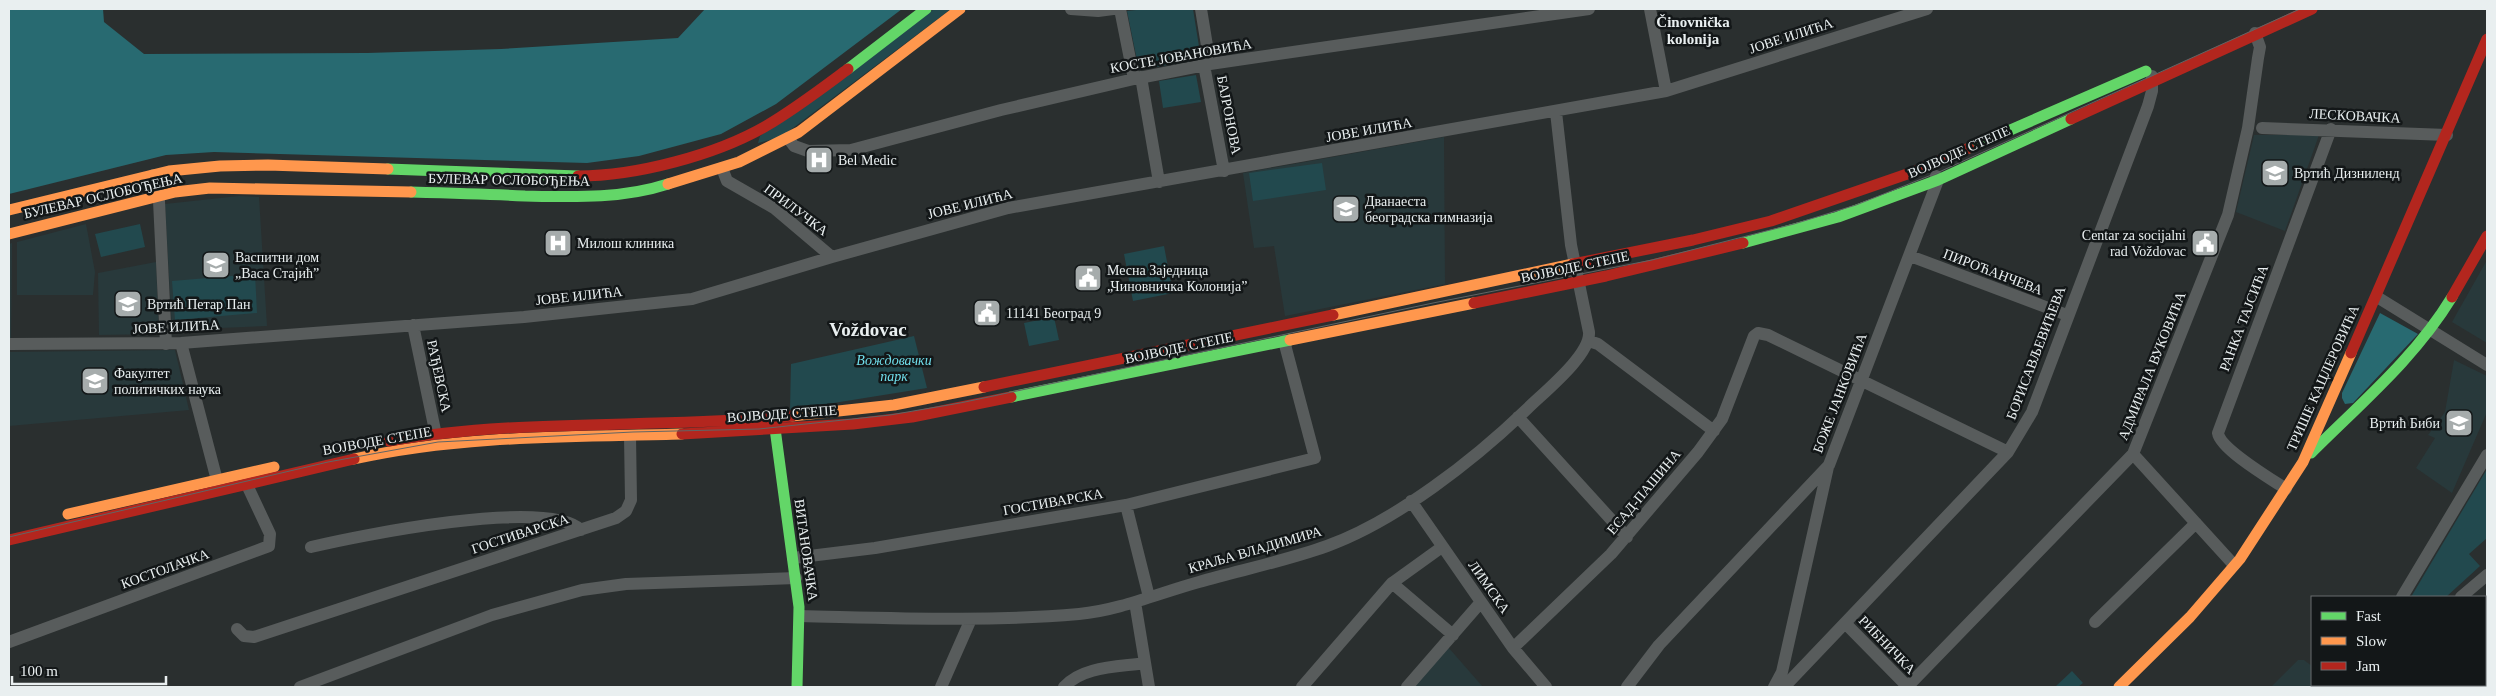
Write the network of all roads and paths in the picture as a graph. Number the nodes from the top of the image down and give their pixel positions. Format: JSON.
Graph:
{"nodes":[{"id":1,"x":926,"y":9,"type":"edge"},
{"id":2,"x":960,"y":9,"type":"edge"},
{"id":3,"x":1071,"y":9,"type":"edge"},
{"id":4,"x":1113,"y":9,"type":"edge"},
{"id":5,"x":1120,"y":9,"type":"edge"},
{"id":6,"x":1201,"y":9,"type":"edge"},
{"id":7,"x":1589,"y":9,"type":"edge"},
{"id":8,"x":1650,"y":9,"type":"edge"},
{"id":9,"x":1927,"y":9,"type":"edge"},
{"id":10,"x":2312,"y":9,"type":"edge"},
{"id":11,"x":2253,"y":26,"type":"junction"},
{"id":12,"x":2487,"y":39,"type":"edge"},
{"id":13,"x":1207,"y":64,"type":"junction"},
{"id":14,"x":2154,"y":71,"type":"junction"},
{"id":15,"x":1138,"y":78,"type":"junction"},
{"id":16,"x":1666,"y":91,"type":"junction"},
{"id":17,"x":1556,"y":112,"type":"junction"},
{"id":18,"x":2262,"y":128,"type":"dead end"},
{"id":19,"x":2331,"y":129,"type":"junction"},
{"id":20,"x":2447,"y":135,"type":"junction"},
{"id":21,"x":745,"y":136,"type":"junction"},
{"id":22,"x":788,"y":138,"type":"junction"},
{"id":23,"x":754,"y":155,"type":"junction"},
{"id":24,"x":1932,"y":164,"type":"junction"},
{"id":25,"x":722,"y":168,"type":"junction"},
{"id":26,"x":1224,"y":171,"type":"junction"},
{"id":27,"x":496,"y":174,"type":"junction"},
{"id":28,"x":153,"y":175,"type":"junction"},
{"id":29,"x":1938,"y":180,"type":"junction"},
{"id":30,"x":1159,"y":182,"type":"junction"},
{"id":31,"x":158,"y":196,"type":"junction"},
{"id":32,"x":496,"y":196,"type":"junction"},
{"id":33,"x":9,"y":210,"type":"edge"},
{"id":34,"x":9,"y":234,"type":"edge"},
{"id":35,"x":2487,"y":236,"type":"edge"},
{"id":36,"x":1910,"y":256,"type":"junction"},
{"id":37,"x":832,"y":257,"type":"junction"},
{"id":38,"x":1574,"y":265,"type":"junction"},
{"id":39,"x":1578,"y":282,"type":"junction"},
{"id":40,"x":2376,"y":296,"type":"junction"},
{"id":41,"x":2067,"y":316,"type":"junction"},
{"id":42,"x":413,"y":325,"type":"junction"},
{"id":43,"x":2430,"y":330,"type":"junction"},
{"id":44,"x":1589,"y":336,"type":"junction"},
{"id":45,"x":1284,"y":341,"type":"junction"},
{"id":46,"x":181,"y":343,"type":"junction"},
{"id":47,"x":9,"y":344,"type":"edge"},
{"id":48,"x":166,"y":344,"type":"junction"},
{"id":49,"x":2487,"y":365,"type":"edge"},
{"id":50,"x":1862,"y":379,"type":"junction"},
{"id":51,"x":2325,"y":410,"type":"junction"},
{"id":52,"x":1518,"y":417,"type":"junction"},
{"id":53,"x":774,"y":418,"type":"junction"},
{"id":54,"x":2342,"y":421,"type":"junction"},
{"id":55,"x":775,"y":430,"type":"junction"},
{"id":56,"x":1714,"y":431,"type":"junction"},
{"id":57,"x":630,"y":436,"type":"junction"},
{"id":58,"x":437,"y":439,"type":"junction"},
{"id":59,"x":2008,"y":452,"type":"junction"},
{"id":60,"x":2133,"y":454,"type":"junction"},
{"id":61,"x":2487,"y":455,"type":"edge"},
{"id":62,"x":2303,"y":462,"type":"junction"},
{"id":63,"x":1829,"y":465,"type":"junction"},
{"id":64,"x":219,"y":485,"type":"junction"},
{"id":65,"x":247,"y":486,"type":"junction"},
{"id":66,"x":2286,"y":490,"type":"junction"},
{"id":67,"x":1411,"y":500,"type":"junction"},
{"id":68,"x":1126,"y":505,"type":"junction"},
{"id":69,"x":54,"y":517,"type":"dead end"},
{"id":70,"x":2196,"y":523,"type":"junction"},
{"id":71,"x":581,"y":530,"type":"junction"},
{"id":72,"x":1627,"y":537,"type":"junction"},
{"id":73,"x":9,"y":540,"type":"edge"},
{"id":74,"x":311,"y":547,"type":"dead end"},
{"id":75,"x":1442,"y":547,"type":"junction"},
{"id":76,"x":793,"y":558,"type":"junction"},
{"id":77,"x":2234,"y":566,"type":"junction"},
{"id":78,"x":2487,"y":574,"type":"edge"},
{"id":79,"x":796,"y":578,"type":"junction"},
{"id":80,"x":1392,"y":583,"type":"junction"},
{"id":81,"x":2403,"y":596,"type":"edge"},
{"id":82,"x":2462,"y":596,"type":"edge"},
{"id":83,"x":1149,"y":597,"type":"junction"},
{"id":84,"x":1135,"y":602,"type":"junction"},
{"id":85,"x":1482,"y":602,"type":"junction"},
{"id":86,"x":800,"y":616,"type":"junction"},
{"id":87,"x":971,"y":620,"type":"junction"},
{"id":88,"x":2095,"y":622,"type":"dead end"},
{"id":89,"x":1846,"y":624,"type":"junction"},
{"id":90,"x":237,"y":629,"type":"dead end"},
{"id":91,"x":1452,"y":635,"type":"junction"},
{"id":92,"x":9,"y":642,"type":"edge"},
{"id":93,"x":1513,"y":648,"type":"junction"},
{"id":94,"x":1145,"y":663,"type":"junction"},
{"id":95,"x":1784,"y":666,"type":"junction"},
{"id":96,"x":1798,"y":672,"type":"junction"},
{"id":97,"x":300,"y":687,"type":"edge"},
{"id":98,"x":797,"y":687,"type":"edge"},
{"id":99,"x":941,"y":687,"type":"edge"},
{"id":100,"x":1064,"y":687,"type":"edge"},
{"id":101,"x":1149,"y":687,"type":"edge"},
{"id":102,"x":1302,"y":687,"type":"edge"},
{"id":103,"x":1407,"y":687,"type":"edge"},
{"id":104,"x":1546,"y":687,"type":"edge"},
{"id":105,"x":1627,"y":687,"type":"edge"},
{"id":106,"x":1774,"y":687,"type":"edge"},
{"id":107,"x":1784,"y":687,"type":"edge"},
{"id":108,"x":1907,"y":687,"type":"edge"},
{"id":109,"x":2119,"y":687,"type":"edge"}],
"edges":[{"from":1,"to":21,"type":"main road","name":"БУЛЕВАР ОСЛОБОЂЕЊА"},
{"from":2,"to":22,"type":"main road","name":"БУЛЕВАР ОСЛОБОЂЕЊА"},
{"from":3,"to":4,"type":"street"},
{"from":5,"to":15,"type":"street"},
{"from":6,"to":13,"type":"street","name":"БАЈРОНОВА"},
{"from":7,"to":13,"type":"street","name":"КОСТЕ ЈОВАНОВИЋА"},
{"from":8,"to":16,"type":"street"},
{"from":9,"to":16,"type":"street","name":"ЈОВЕ ИЛИЋА"},
{"from":10,"to":11,"type":"main road","name":"ВОЈВОДЕ СТЕПЕ"},
{"from":11,"to":14,"type":"main road","name":"ВОЈВОДЕ СТЕПЕ"},
{"from":11,"to":60,"type":"street","name":"АДМИРАЛА ВУКОВИЋА"},
{"from":12,"to":20,"type":"main road","name":"ТРИШЕ КАЦЛЕРОВИЋА"},
{"from":13,"to":15,"type":"street","name":"КОСТЕ ЈОВАНОВИЋА"},
{"from":13,"to":26,"type":"street","name":"БАЈРОНОВА"},
{"from":14,"to":24,"type":"main road","name":"ВОЈВОДЕ СТЕПЕ"},
{"from":14,"to":29,"type":"main road","name":"ВОЈВОДЕ СТЕПЕ"},
{"from":14,"to":41,"type":"street","name":"БОРИСАВЉЕВИЋЕВА"},
{"from":15,"to":22,"type":"street","name":"КОСТЕ ЈОВАНОВИЋА"},
{"from":15,"to":30,"type":"street"},
{"from":16,"to":17,"type":"street","name":"ЈОВЕ ИЛИЋА"},
{"from":17,"to":26,"type":"street","name":"ЈОВЕ ИЛИЋА"},
{"from":17,"to":38,"type":"street"},
{"from":18,"to":19,"type":"street","name":"ЛЕСКОВАЧКА"},
{"from":19,"to":20,"type":"street","name":"ЛЕСКОВАЧКА"},
{"from":19,"to":66,"type":"street","name":"РАНКА ТАЈСИЋА"},
{"from":20,"to":40,"type":"main road","name":"ТРИШЕ КАЦЛЕРОВИЋА"},
{"from":21,"to":23,"type":"main road"},
{"from":21,"to":27,"type":"main road","name":"БУЛЕВАР ОСЛОБОЂЕЊА"},
{"from":22,"to":23,"type":"main road","name":"БУЛЕВАР ОСЛОБОЂЕЊА"},
{"from":23,"to":25,"type":"main road","name":"БУЛЕВАР ОСЛОБОЂЕЊА"},
{"from":24,"to":29,"type":"street"},
{"from":24,"to":38,"type":"main road","name":"ВОЈВОДЕ СТЕПЕ"},
{"from":25,"to":32,"type":"main road","name":"БУЛЕВАР ОСЛОБОЂЕЊА"},
{"from":25,"to":37,"type":"street","name":"ПРИЛУЧКА"},
{"from":26,"to":30,"type":"street","name":"ЈОВЕ ИЛИЋА"},
{"from":27,"to":28,"type":"main road","name":"БУЛЕВАР ОСЛОБОЂЕЊА"},
{"from":27,"to":32,"type":"main road"},
{"from":28,"to":31,"type":"street"},
{"from":28,"to":33,"type":"main road","name":"БУЛЕВАР ОСЛОБОЂЕЊА"},
{"from":29,"to":36,"type":"street","name":"БОЖЕ ЈАНКОВИЋА"},
{"from":29,"to":39,"type":"main road","name":"ВОЈВОДЕ СТЕПЕ"},
{"from":30,"to":37,"type":"street","name":"ЈОВЕ ИЛИЋА"},
{"from":31,"to":32,"type":"main road","name":"БУЛЕВАР ОСЛОБОЂЕЊА"},
{"from":31,"to":34,"type":"main road","name":"БУЛЕВАР ОСЛОБОЂЕЊА"},
{"from":31,"to":48,"type":"street"},
{"from":35,"to":43,"type":"main road"},
{"from":36,"to":41,"type":"street","name":"ПИРОЋАНЧЕВА"},
{"from":36,"to":50,"type":"street","name":"БОЖЕ ЈАНКОВИЋА"},
{"from":37,"to":42,"type":"street","name":"ЈОВЕ ИЛИЋА"},
{"from":38,"to":39,"type":"street"},
{"from":38,"to":53,"type":"main road","name":"ВОЈВОДЕ СТЕПЕ"},
{"from":39,"to":44,"type":"street"},
{"from":39,"to":45,"type":"main road","name":"ВОЈВОДЕ СТЕПЕ"},
{"from":40,"to":43,"type":"street"},
{"from":40,"to":51,"type":"main road","name":"ТРИШЕ КАЦЛЕРОВИЋА"},
{"from":41,"to":59,"type":"street","name":"БОРИСАВЉЕВИЋЕВА"},
{"from":42,"to":46,"type":"street","name":"ЈОВЕ ИЛИЋА"},
{"from":42,"to":58,"type":"street","name":"РАЂЕВСКА"},
{"from":43,"to":49,"type":"street"},
{"from":43,"to":54,"type":"main road"},
{"from":44,"to":52,"type":"street","name":"КРАЉА ВЛАДИМИРА"},
{"from":44,"to":56,"type":"street"},
{"from":45,"to":55,"type":"main road","name":"ВОЈВОДЕ СТЕПЕ"},
{"from":45,"to":68,"type":"street","name":"ГОСТИВАРСКА"},
{"from":46,"to":48,"type":"street","name":"ЈОВЕ ИЛИЋА"},
{"from":46,"to":64,"type":"street"},
{"from":47,"to":48,"type":"street","name":"ЈОВЕ ИЛИЋА"},
{"from":50,"to":56,"type":"street","name":"ЕСАД-ПАШИНА"},
{"from":50,"to":59,"type":"street"},
{"from":50,"to":63,"type":"street","name":"БОЖЕ ЈАНКОВИЋА"},
{"from":51,"to":54,"type":"main road"},
{"from":51,"to":62,"type":"main road","name":"ТРИШЕ КАЦЛЕРОВИЋА"},
{"from":52,"to":67,"type":"street","name":"КРАЉА ВЛАДИМИРА"},
{"from":52,"to":72,"type":"street"},
{"from":53,"to":55,"type":"main road","name":"ВИТАНОВАЧКА"},
{"from":53,"to":58,"type":"main road","name":"ВОЈВОДЕ СТЕПЕ"},
{"from":54,"to":62,"type":"main road"},
{"from":55,"to":57,"type":"main road","name":"ВОЈВОДЕ СТЕПЕ"},
{"from":55,"to":76,"type":"main road","name":"ВИТАНОВАЧКА"},
{"from":56,"to":72,"type":"street","name":"ЕСАД-ПАШИНА"},
{"from":57,"to":58,"type":"main road","name":"ВОЈВОДЕ СТЕПЕ"},
{"from":57,"to":71,"type":"street"},
{"from":58,"to":64,"type":"main road","name":"ВОЈВОДЕ СТЕПЕ"},
{"from":58,"to":65,"type":"main road","name":"ВОЈВОДЕ СТЕПЕ"},
{"from":59,"to":89,"type":"street","name":"БОРИСАВЉЕВИЋЕВА"},
{"from":60,"to":70,"type":"street"},
{"from":60,"to":108,"type":"street","name":"АДМИРАЛА ВУКОВИЋА"},
{"from":61,"to":81,"type":"street"},
{"from":62,"to":66,"type":"main road","name":"ТРИШЕ КАЦЛЕРОВИЋА"},
{"from":63,"to":95,"type":"street"},
{"from":63,"to":105,"type":"street","name":"БОЖЕ ЈАНКОВИЋА"},
{"from":64,"to":65,"type":"main road","name":"ВОЈВОДЕ СТЕПЕ"},
{"from":64,"to":69,"type":"main road","name":"ВОЈВОДЕ СТЕПЕ"},
{"from":64,"to":73,"type":"main road","name":"ВОЈВОДЕ СТЕПЕ"},
{"from":65,"to":92,"type":"street","name":"КОСТОЛАЧКА"},
{"from":66,"to":77,"type":"main road","name":"ТРИШЕ КАЦЛЕРОВИЋА"},
{"from":67,"to":75,"type":"street","name":"ЛИМСКА"},
{"from":67,"to":83,"type":"street","name":"КРАЉА ВЛАДИМИРА"},
{"from":68,"to":76,"type":"street","name":"ГОСТИВАРСКА"},
{"from":68,"to":83,"type":"street"},
{"from":70,"to":77,"type":"street"},
{"from":70,"to":88,"type":"street"},
{"from":71,"to":74,"type":"street","name":"ГОСТИВАРСКА"},
{"from":71,"to":90,"type":"street","name":"ГОСТИВАРСКА"},
{"from":72,"to":93,"type":"street","name":"ЕСАД-ПАШИНА"},
{"from":75,"to":80,"type":"street"},
{"from":75,"to":85,"type":"street","name":"ЛИМСКА"},
{"from":76,"to":79,"type":"main road","name":"ВИТАНОВАЧКА"},
{"from":77,"to":109,"type":"main road","name":"ТРИШЕ КАЦЛЕРОВИЋА"},
{"from":78,"to":82,"type":"street"},
{"from":79,"to":86,"type":"main road","name":"ВИТАНОВАЧКА"},
{"from":79,"to":97,"type":"street"},
{"from":80,"to":91,"type":"street"},
{"from":80,"to":102,"type":"street"},
{"from":83,"to":84,"type":"street","name":"КРАЉА ВЛАДИМИРА"},
{"from":84,"to":87,"type":"street","name":"КРАЉА ВЛАДИМИРА"},
{"from":84,"to":94,"type":"street"},
{"from":85,"to":91,"type":"street"},
{"from":85,"to":93,"type":"street","name":"ЛИМСКА"},
{"from":86,"to":87,"type":"street","name":"КРАЉА ВЛАДИМИРА"},
{"from":86,"to":98,"type":"main road","name":"ВИТАНОВАЧКА"},
{"from":87,"to":99,"type":"street"},
{"from":89,"to":96,"type":"street","name":"БОРИСАВЉЕВИЋЕВА"},
{"from":89,"to":108,"type":"street","name":"РИБНИЧКА"},
{"from":91,"to":103,"type":"street"},
{"from":93,"to":104,"type":"street","name":"ЛИМСКА"},
{"from":94,"to":100,"type":"street"},
{"from":94,"to":101,"type":"street"},
{"from":95,"to":96,"type":"street"},
{"from":95,"to":106,"type":"street"},
{"from":96,"to":107,"type":"street","name":"БОРИСАВЉЕВИЋЕВА"}]}
